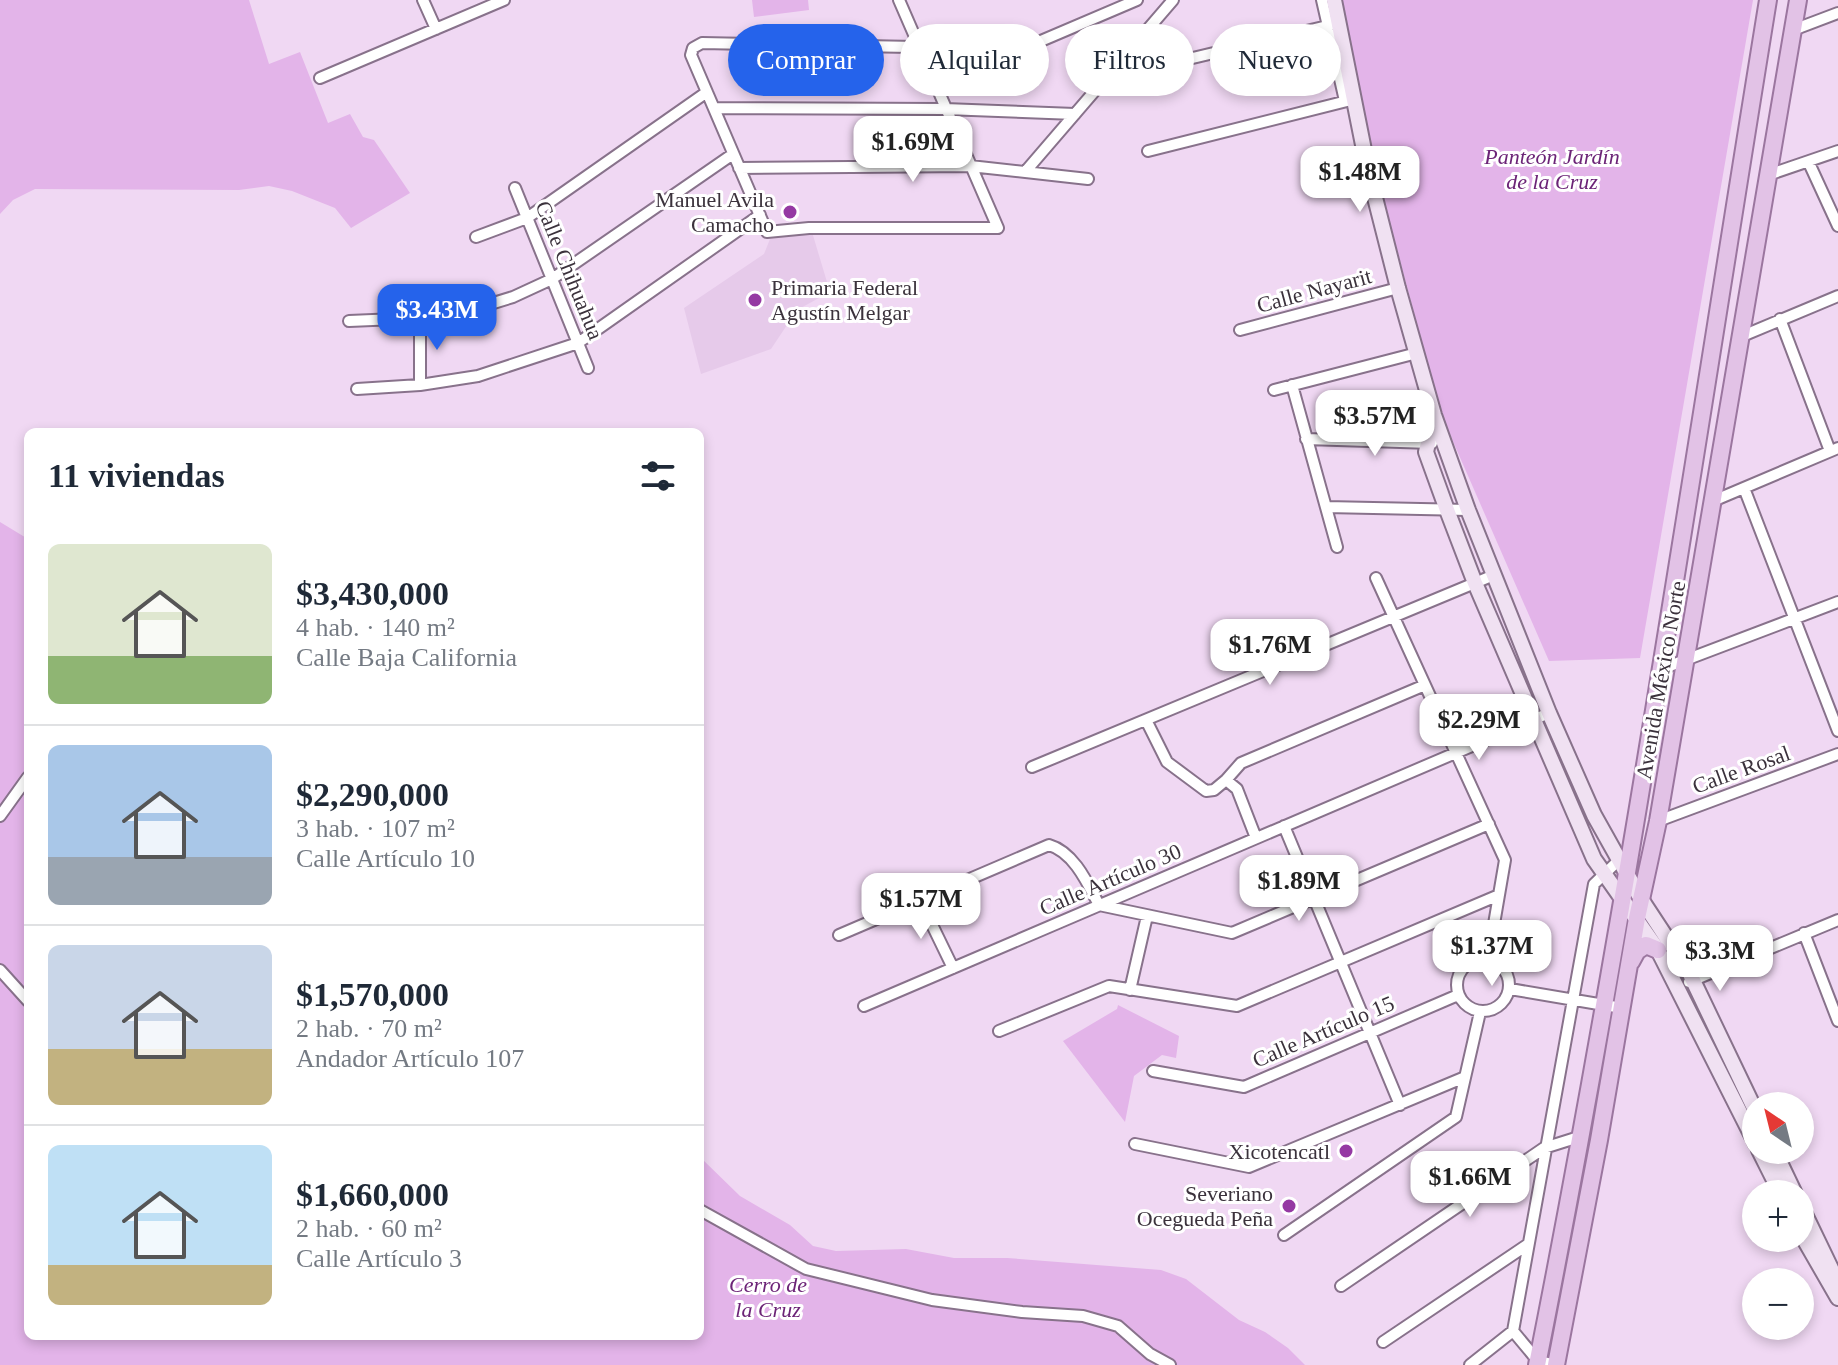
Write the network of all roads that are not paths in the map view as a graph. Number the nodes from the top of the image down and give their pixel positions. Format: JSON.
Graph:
{"nodes":[{"id":1,"x":423,"y":0,"type":"edge"},
{"id":2,"x":504,"y":0,"type":"edge"},
{"id":3,"x":899,"y":0,"type":"edge"},
{"id":4,"x":1135,"y":0,"type":"edge"},
{"id":5,"x":1173,"y":0,"type":"edge"},
{"id":6,"x":1322,"y":0,"type":"edge"},
{"id":7,"x":1334,"y":0,"type":"edge"},
{"id":8,"x":1768,"y":0,"type":"edge"},
{"id":9,"x":1798,"y":0,"type":"edge"},
{"id":10,"x":1838,"y":13,"type":"edge"},
{"id":11,"x":909,"y":24,"type":"edge"},
{"id":12,"x":1334,"y":24,"type":"edge"},
{"id":13,"x":1334,"y":24,"type":"edge"},
{"id":14,"x":436,"y":29,"type":"junction"},
{"id":15,"x":1793,"y":30,"type":"junction"},
{"id":16,"x":1049,"y":37,"type":"edge"},
{"id":17,"x":900,"y":47,"type":"edge"},
{"id":18,"x":1341,"y":58,"type":"edge"},
{"id":19,"x":320,"y":78,"type":"dead end"},
{"id":20,"x":707,"y":92,"type":"junction"},
{"id":21,"x":939,"y":96,"type":"edge"},
{"id":22,"x":1350,"y":100,"type":"junction"},
{"id":23,"x":714,"y":108,"type":"junction"},
{"id":24,"x":945,"y":109,"type":"junction"},
{"id":25,"x":1075,"y":114,"type":"junction"},
{"id":26,"x":1148,"y":151,"type":"dead end"},
{"id":27,"x":1838,"y":151,"type":"edge"},
{"id":28,"x":733,"y":154,"type":"junction"},
{"id":29,"x":1809,"y":163,"type":"junction"},
{"id":30,"x":970,"y":166,"type":"junction"},
{"id":31,"x":739,"y":168,"type":"junction"},
{"id":32,"x":1025,"y":172,"type":"junction"},
{"id":33,"x":1768,"y":175,"type":"junction"},
{"id":34,"x":1088,"y":179,"type":"dead end"},
{"id":35,"x":515,"y":188,"type":"dead end"},
{"id":36,"x":760,"y":215,"type":"junction"},
{"id":37,"x":527,"y":218,"type":"junction"},
{"id":38,"x":1838,"y":226,"type":"edge"},
{"id":39,"x":476,"y":237,"type":"dead end"},
{"id":40,"x":552,"y":279,"type":"junction"},
{"id":41,"x":1398,"y":288,"type":"junction"},
{"id":42,"x":1838,"y":296,"type":"edge"},
{"id":43,"x":420,"y":318,"type":"junction"},
{"id":44,"x":1780,"y":319,"type":"junction"},
{"id":45,"x":349,"y":321,"type":"dead end"},
{"id":46,"x":1240,"y":330,"type":"dead end"},
{"id":47,"x":1740,"y":337,"type":"junction"},
{"id":48,"x":578,"y":343,"type":"junction"},
{"id":49,"x":1417,"y":353,"type":"junction"},
{"id":50,"x":588,"y":368,"type":"dead end"},
{"id":51,"x":420,"y":385,"type":"junction"},
{"id":52,"x":1292,"y":385,"type":"junction"},
{"id":53,"x":357,"y":389,"type":"dead end"},
{"id":54,"x":1274,"y":390,"type":"dead end"},
{"id":55,"x":1434,"y":415,"type":"junction"},
{"id":56,"x":1306,"y":439,"type":"junction"},
{"id":57,"x":1428,"y":443,"type":"junction"},
{"id":58,"x":1444,"y":443,"type":"junction"},
{"id":59,"x":1834,"y":450,"type":"edge"},
{"id":60,"x":1744,"y":488,"type":"junction"},
{"id":61,"x":1713,"y":501,"type":"junction"},
{"id":62,"x":1326,"y":507,"type":"junction"},
{"id":63,"x":1447,"y":510,"type":"junction"},
{"id":64,"x":1468,"y":510,"type":"junction"},
{"id":65,"x":1337,"y":547,"type":"dead end"},
{"id":66,"x":1494,"y":575,"type":"junction"},
{"id":67,"x":1376,"y":578,"type":"dead end"},
{"id":68,"x":1475,"y":583,"type":"junction"},
{"id":69,"x":1838,"y":602,"type":"edge"},
{"id":70,"x":1394,"y":618,"type":"junction"},
{"id":71,"x":1795,"y":619,"type":"junction"},
{"id":72,"x":1685,"y":659,"type":"junction"},
{"id":73,"x":1659,"y":670,"type":"junction"},
{"id":74,"x":1425,"y":685,"type":"junction"},
{"id":75,"x":1549,"y":713,"type":"junction"},
{"id":76,"x":1534,"y":719,"type":"junction"},
{"id":77,"x":1146,"y":720,"type":"junction"},
{"id":78,"x":1838,"y":731,"type":"edge"},
{"id":79,"x":1456,"y":752,"type":"junction"},
{"id":80,"x":1838,"y":754,"type":"edge"},
{"id":81,"x":1032,"y":767,"type":"dead end"},
{"id":82,"x":1226,"y":780,"type":"junction"},
{"id":83,"x":24,"y":783,"type":"edge"},
{"id":84,"x":0,"y":816,"type":"edge"},
{"id":85,"x":1658,"y":821,"type":"junction"},
{"id":86,"x":1489,"y":824,"type":"junction"},
{"id":87,"x":1284,"y":826,"type":"junction"},
{"id":88,"x":1256,"y":838,"type":"junction"},
{"id":89,"x":1623,"y":867,"type":"junction"},
{"id":90,"x":1604,"y":872,"type":"junction"},
{"id":91,"x":1499,"y":895,"type":"junction"},
{"id":92,"x":1622,"y":896,"type":"junction"},
{"id":93,"x":1314,"y":898,"type":"junction"},
{"id":94,"x":1641,"y":899,"type":"junction"},
{"id":95,"x":920,"y":900,"type":"junction"},
{"id":96,"x":1099,"y":905,"type":"junction"},
{"id":97,"x":1147,"y":916,"type":"junction"},
{"id":98,"x":1637,"y":918,"type":"junction"},
{"id":99,"x":1838,"y":920,"type":"edge"},
{"id":100,"x":1804,"y":933,"type":"junction"},
{"id":101,"x":839,"y":935,"type":"dead end"},
{"id":102,"x":1658,"y":950,"type":"junction"},
{"id":103,"x":1488,"y":959,"type":"junction"},
{"id":104,"x":1341,"y":963,"type":"junction"},
{"id":105,"x":1630,"y":963,"type":"junction"},
{"id":106,"x":953,"y":968,"type":"junction"},
{"id":107,"x":0,"y":970,"type":"edge"},
{"id":108,"x":1693,"y":980,"type":"junction"},
{"id":109,"x":1677,"y":987,"type":"junction"},
{"id":110,"x":1510,"y":989,"type":"junction"},
{"id":111,"x":1130,"y":990,"type":"junction"},
{"id":112,"x":1458,"y":995,"type":"junction"},
{"id":113,"x":24,"y":997,"type":"edge"},
{"id":114,"x":1572,"y":999,"type":"junction"},
{"id":115,"x":1605,"y":1005,"type":"junction"},
{"id":116,"x":864,"y":1006,"type":"dead end"},
{"id":117,"x":1622,"y":1008,"type":"junction"},
{"id":118,"x":1480,"y":1012,"type":"junction"},
{"id":119,"x":1838,"y":1021,"type":"edge"},
{"id":120,"x":999,"y":1031,"type":"dead end"},
{"id":121,"x":1370,"y":1033,"type":"junction"},
{"id":122,"x":1153,"y":1071,"type":"dead end"},
{"id":123,"x":1465,"y":1077,"type":"junction"},
{"id":124,"x":1746,"y":1092,"type":"edge"},
{"id":125,"x":1400,"y":1105,"type":"junction"},
{"id":126,"x":1742,"y":1116,"type":"edge"},
{"id":127,"x":1591,"y":1138,"type":"junction"},
{"id":128,"x":1135,"y":1144,"type":"dead end"},
{"id":129,"x":1544,"y":1148,"type":"junction"},
{"id":130,"x":704,"y":1212,"type":"edge"},
{"id":131,"x":1284,"y":1235,"type":"dead end"},
{"id":132,"x":1814,"y":1237,"type":"edge"},
{"id":133,"x":1527,"y":1245,"type":"junction"},
{"id":134,"x":1812,"y":1252,"type":"edge"},
{"id":135,"x":1341,"y":1286,"type":"dead end"},
{"id":136,"x":1837,"y":1292,"type":"edge"},
{"id":137,"x":1513,"y":1331,"type":"junction"},
{"id":138,"x":1383,"y":1342,"type":"dead end"},
{"id":139,"x":1538,"y":1363,"type":"edge"},
{"id":140,"x":1170,"y":1365,"type":"edge"},
{"id":141,"x":1470,"y":1365,"type":"edge"},
{"id":142,"x":1556,"y":1365,"type":"edge"}],
"edges":[{"from":1,"to":14,"type":"street"},
{"from":2,"to":14,"type":"street"},
{"from":3,"to":11,"type":"street"},
{"from":4,"to":16,"type":"street"},
{"from":5,"to":25,"type":"street"},
{"from":6,"to":12,"type":"street"},
{"from":7,"to":13,"type":"street"},
{"from":8,"to":73,"type":"main road","name":"Avenida México Norte"},
{"from":9,"to":15,"type":"main road","name":"Avenida México Norte"},
{"from":10,"to":15,"type":"street"},
{"from":14,"to":19,"type":"street"},
{"from":15,"to":33,"type":"main road","name":"Avenida México Norte"},
{"from":17,"to":20,"type":"street"},
{"from":18,"to":22,"type":"street"},
{"from":20,"to":23,"type":"street"},
{"from":20,"to":37,"type":"street"},
{"from":21,"to":24,"type":"street"},
{"from":22,"to":26,"type":"street"},
{"from":22,"to":41,"type":"street"},
{"from":23,"to":24,"type":"street"},
{"from":23,"to":28,"type":"street"},
{"from":24,"to":25,"type":"street"},
{"from":24,"to":30,"type":"street"},
{"from":25,"to":32,"type":"street"},
{"from":27,"to":29,"type":"street"},
{"from":28,"to":31,"type":"street"},
{"from":28,"to":40,"type":"street"},
{"from":29,"to":33,"type":"street"},
{"from":29,"to":38,"type":"street"},
{"from":30,"to":31,"type":"street"},
{"from":30,"to":32,"type":"street"},
{"from":30,"to":36,"type":"street"},
{"from":31,"to":36,"type":"street"},
{"from":32,"to":34,"type":"street"},
{"from":33,"to":47,"type":"main road","name":"Avenida México Norte"},
{"from":35,"to":37,"type":"street","name":"Calle Chihuahua"},
{"from":36,"to":48,"type":"street"},
{"from":37,"to":39,"type":"street"},
{"from":37,"to":40,"type":"street","name":"Calle Chihuahua"},
{"from":40,"to":43,"type":"street"},
{"from":40,"to":48,"type":"street","name":"Calle Chihuahua"},
{"from":41,"to":46,"type":"street","name":"Calle Nayarit"},
{"from":41,"to":49,"type":"street"},
{"from":42,"to":44,"type":"street"},
{"from":43,"to":45,"type":"street"},
{"from":43,"to":51,"type":"street"},
{"from":44,"to":47,"type":"street"},
{"from":44,"to":59,"type":"street"},
{"from":47,"to":61,"type":"main road","name":"Avenida México Norte"},
{"from":48,"to":50,"type":"street","name":"Calle Chihuahua"},
{"from":48,"to":51,"type":"street"},
{"from":49,"to":52,"type":"street"},
{"from":49,"to":55,"type":"street"},
{"from":51,"to":53,"type":"street"},
{"from":52,"to":54,"type":"street"},
{"from":52,"to":56,"type":"street"},
{"from":55,"to":57,"type":"street"},
{"from":55,"to":58,"type":"street"},
{"from":56,"to":57,"type":"street"},
{"from":56,"to":62,"type":"street"},
{"from":57,"to":58,"type":"street"},
{"from":57,"to":63,"type":"street"},
{"from":58,"to":64,"type":"street"},
{"from":59,"to":60,"type":"street"},
{"from":60,"to":61,"type":"street"},
{"from":60,"to":71,"type":"street"},
{"from":61,"to":72,"type":"main road","name":"Avenida México Norte"},
{"from":62,"to":63,"type":"street"},
{"from":62,"to":65,"type":"street"},
{"from":63,"to":64,"type":"street"},
{"from":63,"to":68,"type":"street"},
{"from":64,"to":66,"type":"street"},
{"from":66,"to":68,"type":"street"},
{"from":66,"to":75,"type":"street"},
{"from":67,"to":70,"type":"street"},
{"from":68,"to":70,"type":"street"},
{"from":68,"to":76,"type":"street"},
{"from":69,"to":71,"type":"street"},
{"from":70,"to":74,"type":"street"},
{"from":70,"to":77,"type":"street"},
{"from":71,"to":72,"type":"street"},
{"from":71,"to":78,"type":"street"},
{"from":72,"to":73,"type":"street"},
{"from":72,"to":85,"type":"main road","name":"Avenida México Norte"},
{"from":73,"to":89,"type":"main road","name":"Avenida México Norte"},
{"from":74,"to":79,"type":"street"},
{"from":74,"to":82,"type":"street"},
{"from":75,"to":76,"type":"street","name":"Calle Artículo 30"},
{"from":75,"to":89,"type":"street"},
{"from":76,"to":79,"type":"street","name":"Calle Artículo 30"},
{"from":76,"to":90,"type":"street"},
{"from":77,"to":81,"type":"street"},
{"from":77,"to":82,"type":"street"},
{"from":79,"to":86,"type":"street"},
{"from":79,"to":87,"type":"street","name":"Calle Artículo 30"},
{"from":80,"to":85,"type":"street","name":"Calle Rosal"},
{"from":82,"to":88,"type":"street"},
{"from":83,"to":84,"type":"street"},
{"from":85,"to":94,"type":"main road","name":"Avenida México Norte"},
{"from":86,"to":91,"type":"street"},
{"from":86,"to":93,"type":"street"},
{"from":87,"to":88,"type":"street","name":"Calle Artículo 30"},
{"from":87,"to":93,"type":"street"},
{"from":88,"to":96,"type":"street","name":"Calle Artículo 30"},
{"from":89,"to":90,"type":"street"},
{"from":89,"to":92,"type":"main road","name":"Avenida México Norte"},
{"from":89,"to":94,"type":"street"},
{"from":90,"to":92,"type":"street"},
{"from":90,"to":114,"type":"street"},
{"from":91,"to":103,"type":"street"},
{"from":91,"to":104,"type":"street"},
{"from":92,"to":98,"type":"street"},
{"from":92,"to":115,"type":"main road","name":"Avenida México Norte"},
{"from":93,"to":97,"type":"street"},
{"from":93,"to":104,"type":"street"},
{"from":94,"to":98,"type":"main road","name":"Avenida México Norte"},
{"from":94,"to":108,"type":"street"},
{"from":95,"to":96,"type":"street"},
{"from":95,"to":101,"type":"street"},
{"from":95,"to":106,"type":"street"},
{"from":96,"to":97,"type":"street"},
{"from":96,"to":106,"type":"street","name":"Calle Artículo 30"},
{"from":97,"to":111,"type":"street"},
{"from":98,"to":102,"type":"street"},
{"from":98,"to":105,"type":"main road","name":"Avenida México Norte"},
{"from":99,"to":100,"type":"street"},
{"from":100,"to":108,"type":"street"},
{"from":100,"to":119,"type":"street"},
{"from":102,"to":105,"type":"main road"},
{"from":102,"to":109,"type":"street"},
{"from":103,"to":110,"type":"street"},
{"from":103,"to":112,"type":"street"},
{"from":104,"to":111,"type":"street"},
{"from":104,"to":121,"type":"street"},
{"from":105,"to":117,"type":"main road","name":"Avenida México Norte"},
{"from":106,"to":116,"type":"street","name":"Calle Artículo 30"},
{"from":107,"to":113,"type":"street"},
{"from":108,"to":109,"type":"street"},
{"from":108,"to":124,"type":"street"},
{"from":109,"to":126,"type":"street"},
{"from":110,"to":114,"type":"street"},
{"from":110,"to":118,"type":"street"},
{"from":111,"to":120,"type":"street"},
{"from":112,"to":118,"type":"street"},
{"from":112,"to":121,"type":"street","name":"Calle Artículo 15"},
{"from":114,"to":115,"type":"street"},
{"from":114,"to":129,"type":"street"},
{"from":115,"to":117,"type":"street"},
{"from":115,"to":127,"type":"main road","name":"Avenida México Norte"},
{"from":117,"to":127,"type":"main road","name":"Avenida México Norte"},
{"from":118,"to":123,"type":"street"},
{"from":121,"to":122,"type":"street","name":"Calle Artículo 15"},
{"from":121,"to":125,"type":"street"},
{"from":123,"to":125,"type":"street"},
{"from":123,"to":131,"type":"street"},
{"from":125,"to":128,"type":"street"},
{"from":127,"to":129,"type":"street"},
{"from":127,"to":139,"type":"main road","name":"Avenida México Norte"},
{"from":127,"to":142,"type":"main road","name":"Avenida México Norte"},
{"from":129,"to":133,"type":"street"},
{"from":129,"to":135,"type":"street"},
{"from":130,"to":140,"type":"street"},
{"from":132,"to":136,"type":"street"},
{"from":133,"to":137,"type":"street"},
{"from":133,"to":138,"type":"street"},
{"from":134,"to":136,"type":"street"},
{"from":137,"to":139,"type":"street"},
{"from":137,"to":141,"type":"street"},
{"from":139,"to":142,"type":"street"}]}
